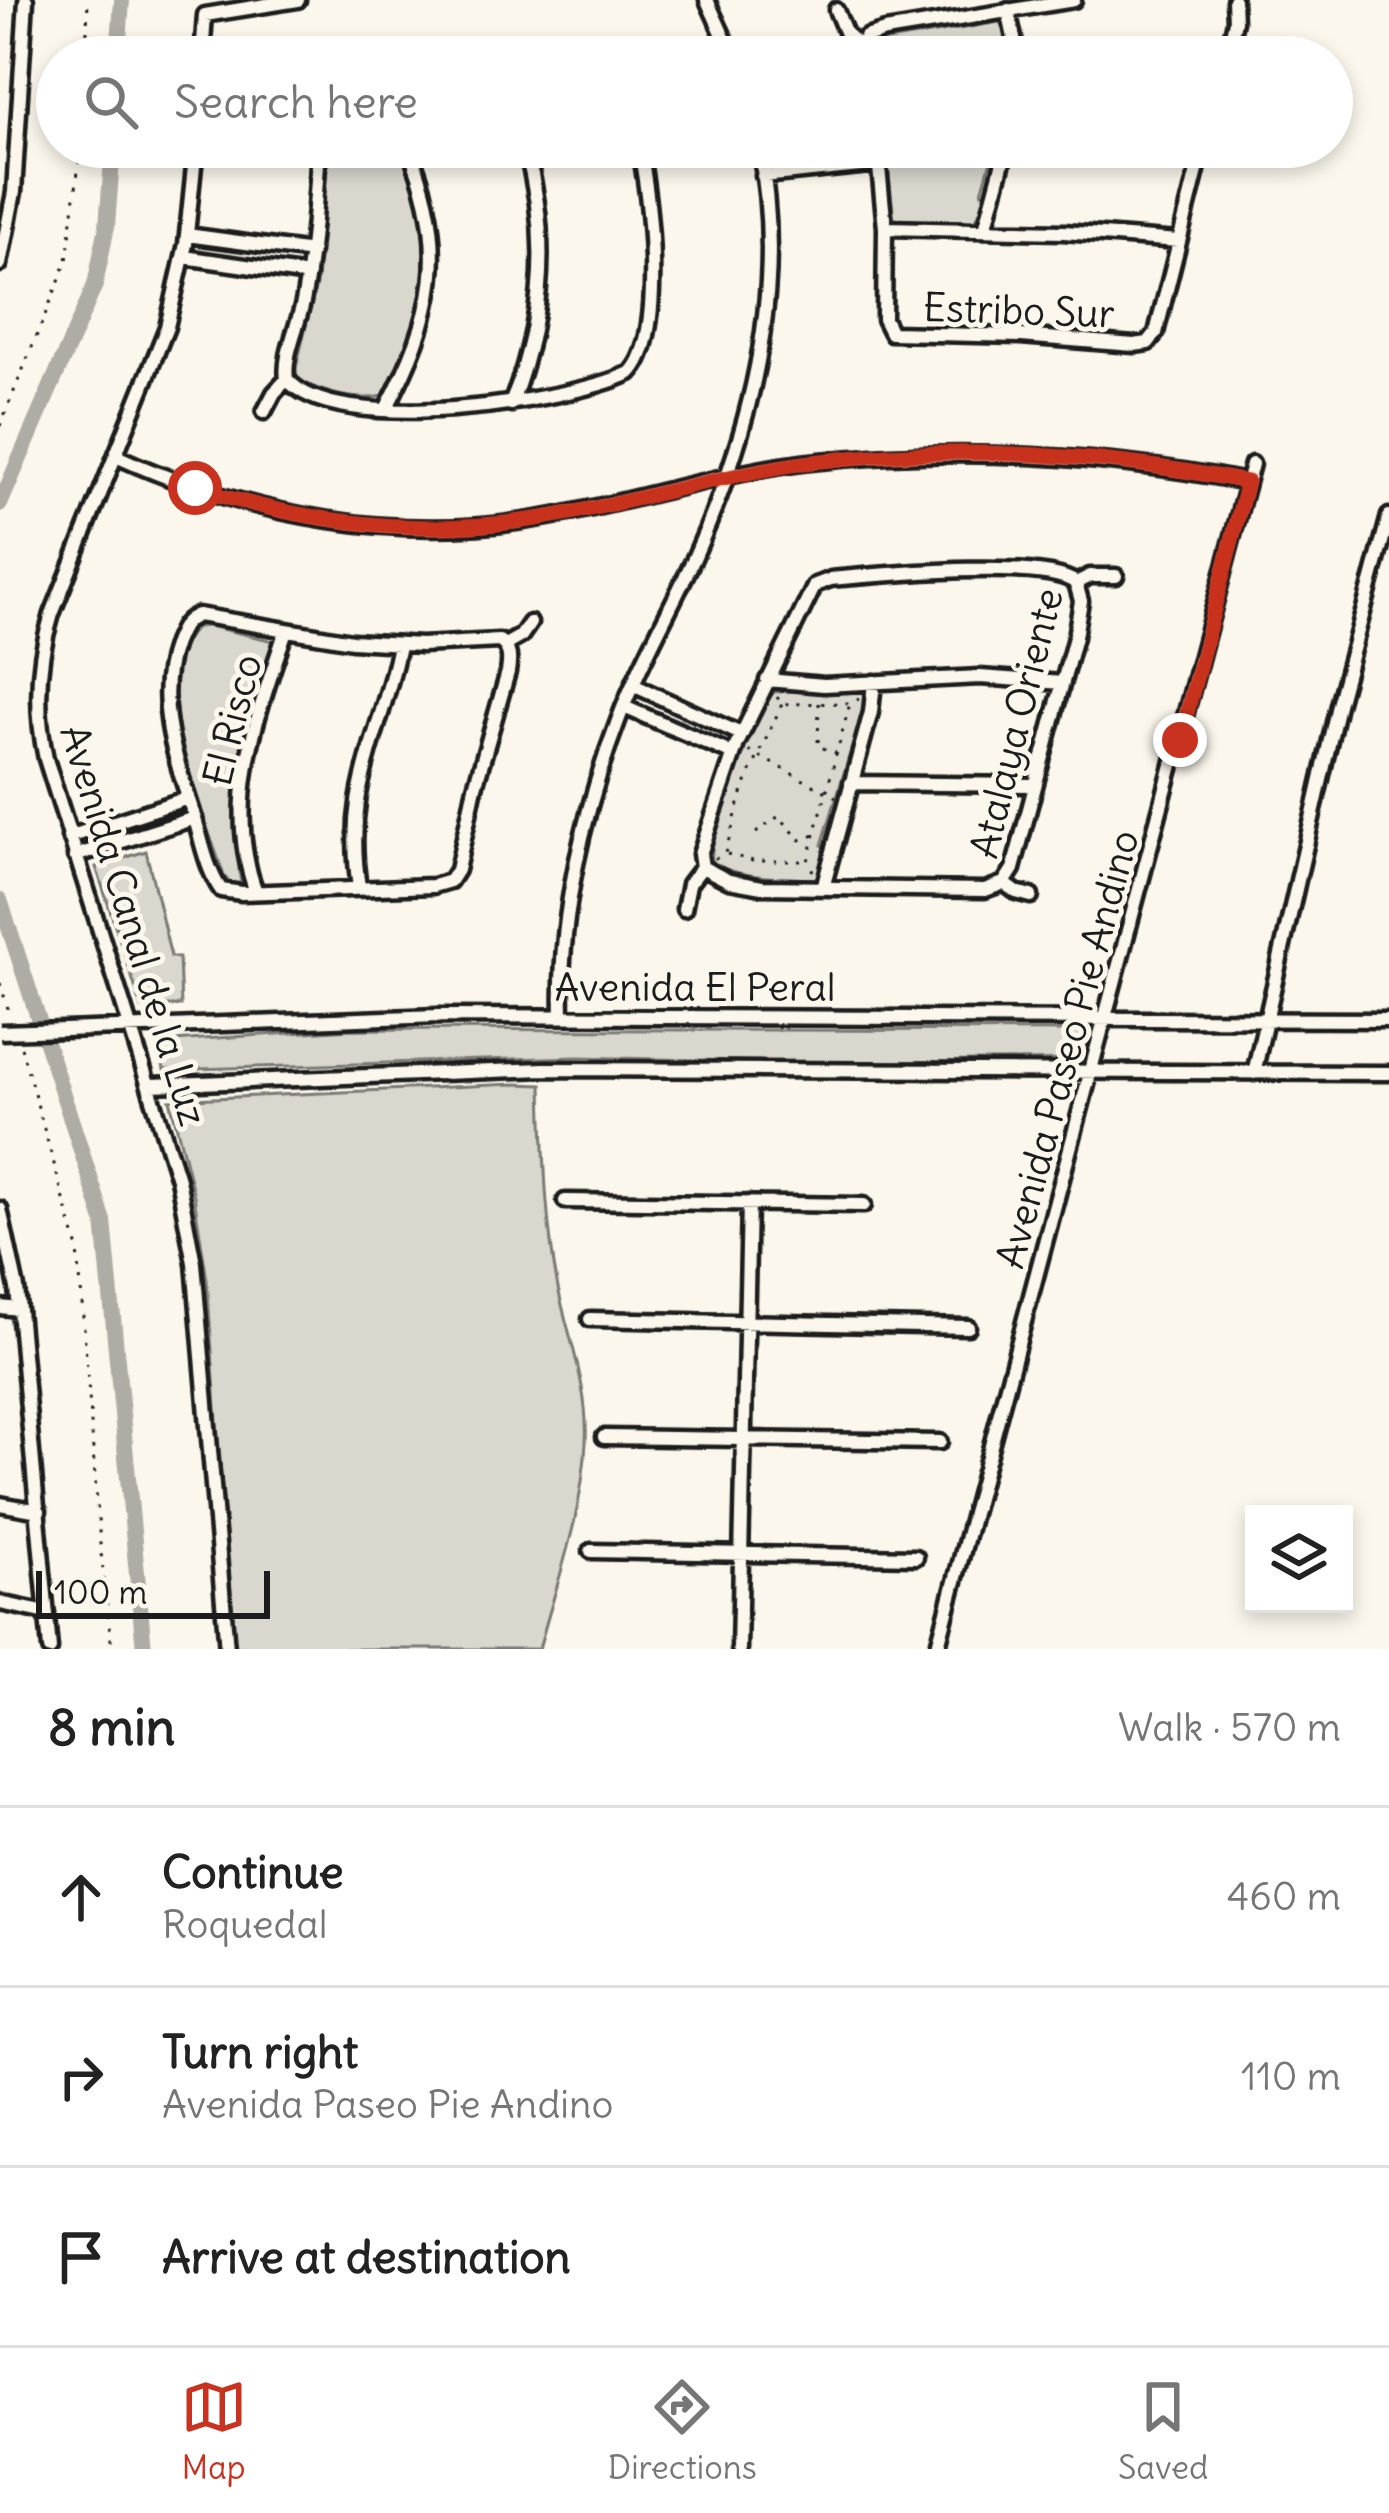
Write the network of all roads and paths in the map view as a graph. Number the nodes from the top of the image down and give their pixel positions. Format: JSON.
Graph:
{"nodes":[{"id":1,"x":26,"y":0,"type":"edge"},
{"id":2,"x":88,"y":0,"type":"edge"},
{"id":3,"x":298,"y":0,"type":"edge"},
{"id":4,"x":707,"y":0,"type":"edge"},
{"id":5,"x":1074,"y":0,"type":"edge"},
{"id":6,"x":1234,"y":0,"type":"edge"},
{"id":7,"x":836,"y":10,"type":"dead end"},
{"id":8,"x":1008,"y":10,"type":"junction"},
{"id":9,"x":87,"y":36,"type":"edge"},
{"id":10,"x":204,"y":36,"type":"edge"},
{"id":11,"x":723,"y":36,"type":"edge"},
{"id":12,"x":847,"y":36,"type":"edge"},
{"id":13,"x":871,"y":36,"type":"edge"},
{"id":14,"x":1014,"y":36,"type":"edge"},
{"id":15,"x":1232,"y":36,"type":"edge"},
{"id":16,"x":78,"y":168,"type":"edge"},
{"id":17,"x":195,"y":168,"type":"edge"},
{"id":18,"x":318,"y":168,"type":"edge"},
{"id":19,"x":415,"y":168,"type":"edge"},
{"id":20,"x":529,"y":168,"type":"edge"},
{"id":21,"x":643,"y":168,"type":"edge"},
{"id":22,"x":762,"y":168,"type":"edge"},
{"id":23,"x":840,"y":168,"type":"edge"},
{"id":24,"x":879,"y":168,"type":"edge"},
{"id":25,"x":1001,"y":168,"type":"edge"},
{"id":26,"x":1197,"y":168,"type":"edge"},
{"id":27,"x":763,"y":176,"type":"junction"},
{"id":28,"x":885,"y":227,"type":"junction"},
{"id":29,"x":985,"y":229,"type":"junction"},
{"id":30,"x":187,"y":235,"type":"junction"},
{"id":31,"x":1178,"y":241,"type":"junction"},
{"id":32,"x":312,"y":252,"type":"junction"},
{"id":33,"x":184,"y":257,"type":"junction"},
{"id":34,"x":0,"y":264,"type":"edge"},
{"id":35,"x":308,"y":274,"type":"junction"},
{"id":36,"x":287,"y":380,"type":"junction"},
{"id":37,"x":511,"y":404,"type":"junction"},
{"id":38,"x":386,"y":409,"type":"junction"},
{"id":39,"x":264,"y":412,"type":"dead end"},
{"id":40,"x":0,"y":426,"type":"edge"},
{"id":41,"x":116,"y":457,"type":"junction"},
{"id":42,"x":1252,"y":464,"type":"dead end"},
{"id":43,"x":727,"y":476,"type":"junction"},
{"id":44,"x":1247,"y":482,"type":"junction"},
{"id":45,"x":1389,"y":516,"type":"edge"},
{"id":46,"x":1116,"y":576,"type":"dead end"},
{"id":47,"x":1076,"y":583,"type":"junction"},
{"id":48,"x":530,"y":622,"type":"dead end"},
{"id":49,"x":285,"y":633,"type":"junction"},
{"id":50,"x":399,"y":645,"type":"junction"},
{"id":51,"x":505,"y":645,"type":"junction"},
{"id":52,"x":766,"y":680,"type":"junction"},
{"id":53,"x":874,"y":682,"type":"junction"},
{"id":54,"x":1063,"y":683,"type":"junction"},
{"id":55,"x":633,"y":685,"type":"junction"},
{"id":56,"x":819,"y":703,"type":"junction"},
{"id":57,"x":782,"y":704,"type":"junction"},
{"id":58,"x":624,"y":706,"type":"junction"},
{"id":59,"x":737,"y":744,"type":"junction"},
{"id":60,"x":838,"y":754,"type":"junction"},
{"id":61,"x":757,"y":757,"type":"junction"},
{"id":62,"x":850,"y":783,"type":"junction"},
{"id":63,"x":1034,"y":785,"type":"junction"},
{"id":64,"x":826,"y":793,"type":"junction"},
{"id":65,"x":188,"y":798,"type":"junction"},
{"id":66,"x":846,"y":801,"type":"junction"},
{"id":67,"x":195,"y":818,"type":"junction"},
{"id":68,"x":756,"y":832,"type":"dead end"},
{"id":69,"x":817,"y":835,"type":"junction"},
{"id":70,"x":69,"y":837,"type":"junction"},
{"id":71,"x":725,"y":853,"type":"junction"},
{"id":72,"x":75,"y":856,"type":"junction"},
{"id":73,"x":808,"y":860,"type":"junction"},
{"id":74,"x":702,"y":867,"type":"junction"},
{"id":75,"x":1004,"y":883,"type":"junction"},
{"id":76,"x":359,"y":887,"type":"junction"},
{"id":77,"x":823,"y":889,"type":"junction"},
{"id":78,"x":256,"y":892,"type":"junction"},
{"id":79,"x":1031,"y":896,"type":"dead end"},
{"id":80,"x":684,"y":909,"type":"dead end"},
{"id":81,"x":0,"y":983,"type":"edge"},
{"id":82,"x":562,"y":1016,"type":"junction"},
{"id":83,"x":11,"y":1018,"type":"dead end"},
{"id":84,"x":1106,"y":1019,"type":"junction"},
{"id":85,"x":1389,"y":1020,"type":"edge"},
{"id":86,"x":1265,"y":1021,"type":"junction"},
{"id":87,"x":130,"y":1028,"type":"junction"},
{"id":88,"x":0,"y":1032,"type":"edge"},
{"id":89,"x":19,"y":1039,"type":"dead end"},
{"id":90,"x":1092,"y":1071,"type":"junction"},
{"id":91,"x":1254,"y":1073,"type":"junction"},
{"id":92,"x":1389,"y":1073,"type":"edge"},
{"id":93,"x":151,"y":1084,"type":"junction"},
{"id":94,"x":565,"y":1202,"type":"dead end"},
{"id":95,"x":749,"y":1203,"type":"junction"},
{"id":96,"x":864,"y":1204,"type":"dead end"},
{"id":97,"x":0,"y":1209,"type":"edge"},
{"id":98,"x":0,"y":1307,"type":"edge"},
{"id":99,"x":20,"y":1309,"type":"junction"},
{"id":100,"x":590,"y":1319,"type":"dead end"},
{"id":101,"x":746,"y":1322,"type":"junction"},
{"id":102,"x":968,"y":1327,"type":"dead end"},
{"id":103,"x":604,"y":1437,"type":"dead end"},
{"id":104,"x":743,"y":1439,"type":"junction"},
{"id":105,"x":940,"y":1442,"type":"dead end"},
{"id":106,"x":0,"y":1504,"type":"edge"},
{"id":107,"x":38,"y":1511,"type":"junction"},
{"id":108,"x":591,"y":1551,"type":"dead end"},
{"id":109,"x":741,"y":1553,"type":"junction"},
{"id":110,"x":916,"y":1557,"type":"dead end"},
{"id":111,"x":0,"y":1603,"type":"edge"},
{"id":112,"x":47,"y":1612,"type":"junction"},
{"id":113,"x":50,"y":1649,"type":"edge"},
{"id":114,"x":112,"y":1649,"type":"edge"},
{"id":115,"x":227,"y":1649,"type":"edge"},
{"id":116,"x":739,"y":1649,"type":"edge"},
{"id":117,"x":938,"y":1649,"type":"edge"}],
"edges":[{"from":1,"to":34,"type":"street"},
{"from":2,"to":9,"type":"path"},
{"from":3,"to":10,"type":"street"},
{"from":4,"to":11,"type":"street"},
{"from":5,"to":8,"type":"street"},
{"from":6,"to":15,"type":"street"},
{"from":7,"to":12,"type":"street"},
{"from":8,"to":13,"type":"street"},
{"from":8,"to":14,"type":"street"},
{"from":16,"to":40,"type":"path"},
{"from":17,"to":30,"type":"street","name":"Avenida Canal de la Luz"},
{"from":18,"to":32,"type":"street"},
{"from":19,"to":38,"type":"street"},
{"from":20,"to":37,"type":"street"},
{"from":21,"to":37,"type":"street"},
{"from":22,"to":27,"type":"street"},
{"from":23,"to":27,"type":"street"},
{"from":24,"to":28,"type":"street"},
{"from":25,"to":29,"type":"street"},
{"from":26,"to":31,"type":"street"},
{"from":27,"to":43,"type":"street"},
{"from":28,"to":29,"type":"street"},
{"from":28,"to":31,"type":"street","name":"Estribo Sur"},
{"from":29,"to":31,"type":"street"},
{"from":30,"to":32,"type":"street"},
{"from":30,"to":33,"type":"street","name":"Avenida Canal de la Luz"},
{"from":32,"to":35,"type":"street"},
{"from":33,"to":35,"type":"street"},
{"from":33,"to":41,"type":"street","name":"Avenida Canal de la Luz"},
{"from":35,"to":36,"type":"street"},
{"from":36,"to":38,"type":"street"},
{"from":36,"to":39,"type":"street"},
{"from":37,"to":38,"type":"street"},
{"from":41,"to":43,"type":"street"},
{"from":41,"to":70,"type":"street","name":"Avenida Canal de la Luz"},
{"from":42,"to":44,"type":"street","name":"Avenida Paseo Pie Andino"},
{"from":43,"to":44,"type":"street"},
{"from":43,"to":55,"type":"street"},
{"from":44,"to":84,"type":"street","name":"Avenida Paseo Pie Andino"},
{"from":45,"to":86,"type":"street"},
{"from":46,"to":47,"type":"street","name":"Atalaya Oriente"},
{"from":47,"to":52,"type":"street"},
{"from":47,"to":54,"type":"street","name":"Atalaya Oriente"},
{"from":48,"to":51,"type":"street"},
{"from":49,"to":50,"type":"street"},
{"from":49,"to":65,"type":"street"},
{"from":49,"to":78,"type":"street","name":"El Risco"},
{"from":50,"to":51,"type":"street"},
{"from":50,"to":76,"type":"street"},
{"from":51,"to":76,"type":"street"},
{"from":52,"to":53,"type":"street"},
{"from":52,"to":57,"type":"path"},
{"from":52,"to":59,"type":"street"},
{"from":53,"to":54,"type":"street"},
{"from":53,"to":62,"type":"street"},
{"from":54,"to":63,"type":"street","name":"Atalaya Oriente"},
{"from":55,"to":58,"type":"street"},
{"from":55,"to":59,"type":"street"},
{"from":56,"to":57,"type":"path"},
{"from":56,"to":60,"type":"path"},
{"from":56,"to":60,"type":"path"},
{"from":57,"to":61,"type":"path"},
{"from":58,"to":59,"type":"street"},
{"from":58,"to":82,"type":"street"},
{"from":59,"to":61,"type":"path"},
{"from":59,"to":74,"type":"street"},
{"from":60,"to":64,"type":"path"},
{"from":61,"to":64,"type":"path"},
{"from":61,"to":71,"type":"path"},
{"from":62,"to":63,"type":"street"},
{"from":62,"to":66,"type":"street"},
{"from":63,"to":75,"type":"street","name":"Atalaya Oriente"},
{"from":64,"to":66,"type":"path"},
{"from":64,"to":69,"type":"path"},
{"from":65,"to":67,"type":"street"},
{"from":65,"to":70,"type":"street"},
{"from":66,"to":77,"type":"street"},
{"from":67,"to":72,"type":"street"},
{"from":67,"to":78,"type":"street"},
{"from":68,"to":69,"type":"path"},
{"from":69,"to":73,"type":"path"},
{"from":70,"to":72,"type":"street","name":"Avenida Canal de la Luz"},
{"from":71,"to":73,"type":"path"},
{"from":71,"to":74,"type":"path"},
{"from":72,"to":87,"type":"street","name":"Avenida Canal de la Luz"},
{"from":73,"to":77,"type":"path"},
{"from":74,"to":77,"type":"street"},
{"from":74,"to":80,"type":"street"},
{"from":75,"to":77,"type":"street"},
{"from":75,"to":79,"type":"street","name":"Atalaya Oriente"},
{"from":76,"to":78,"type":"street"},
{"from":81,"to":83,"type":"path"},
{"from":82,"to":84,"type":"street","name":"Avenida El Peral"},
{"from":82,"to":87,"type":"street","name":"Avenida El Peral"},
{"from":84,"to":86,"type":"street","name":"Avenida El Peral"},
{"from":84,"to":90,"type":"street","name":"Avenida Paseo Pie Andino"},
{"from":85,"to":86,"type":"street","name":"Avenida El Peral"},
{"from":86,"to":91,"type":"street"},
{"from":87,"to":88,"type":"street","name":"Avenida El Peral","bridge":true},
{"from":87,"to":93,"type":"street","name":"Avenida Canal de la Luz"},
{"from":89,"to":114,"type":"path"},
{"from":90,"to":91,"type":"street"},
{"from":90,"to":93,"type":"street"},
{"from":90,"to":117,"type":"street","name":"Avenida Paseo Pie Andino"},
{"from":91,"to":92,"type":"street"},
{"from":93,"to":115,"type":"street","name":"Avenida Canal de la Luz"},
{"from":94,"to":95,"type":"street"},
{"from":95,"to":96,"type":"street"},
{"from":95,"to":101,"type":"street"},
{"from":97,"to":99,"type":"street"},
{"from":98,"to":99,"type":"street"},
{"from":99,"to":107,"type":"street"},
{"from":100,"to":101,"type":"street"},
{"from":101,"to":102,"type":"street"},
{"from":101,"to":104,"type":"street"},
{"from":103,"to":104,"type":"street"},
{"from":104,"to":105,"type":"street"},
{"from":104,"to":109,"type":"street"},
{"from":106,"to":107,"type":"street"},
{"from":107,"to":112,"type":"street"},
{"from":108,"to":109,"type":"street"},
{"from":109,"to":110,"type":"street"},
{"from":109,"to":116,"type":"street"},
{"from":111,"to":112,"type":"street"},
{"from":112,"to":113,"type":"street"}]}
